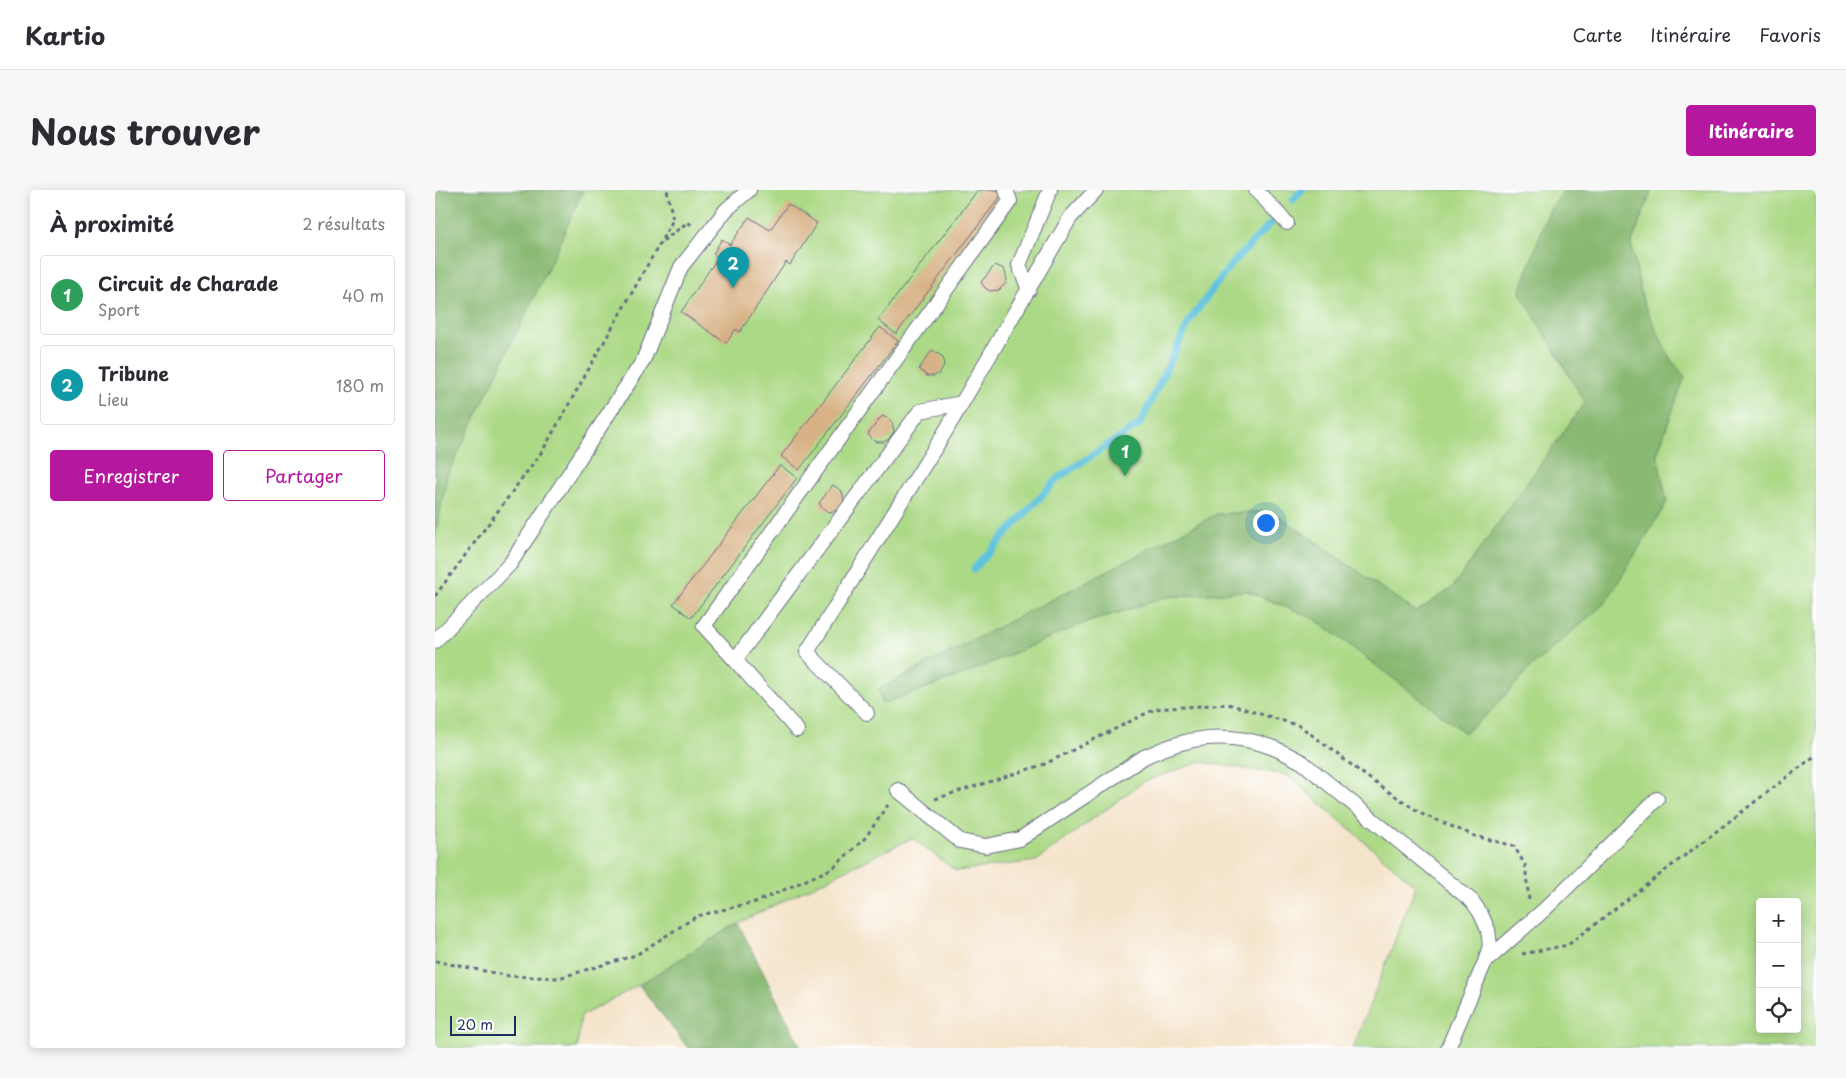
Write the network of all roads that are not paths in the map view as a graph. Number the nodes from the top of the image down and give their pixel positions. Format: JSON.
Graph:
{"nodes":[{"id":1,"x":749,"y":190,"type":"edge"},
{"id":2,"x":1007,"y":190,"type":"edge"},
{"id":3,"x":1050,"y":190,"type":"edge"},
{"id":4,"x":1096,"y":190,"type":"edge"},
{"id":5,"x":1256,"y":190,"type":"edge"},
{"id":6,"x":1287,"y":223,"type":"dead end"},
{"id":7,"x":1029,"y":290,"type":"junction"},
{"id":8,"x":962,"y":403,"type":"junction"},
{"id":9,"x":435,"y":641,"type":"edge"},
{"id":10,"x":735,"y":660,"type":"junction"},
{"id":11,"x":867,"y":713,"type":"dead end"},
{"id":12,"x":797,"y":730,"type":"dead end"},
{"id":13,"x":898,"y":790,"type":"road end"},
{"id":14,"x":1657,"y":799,"type":"dead end"},
{"id":15,"x":1485,"y":962,"type":"junction"},
{"id":16,"x":1448,"y":1048,"type":"edge"}],
"edges":[{"from":1,"to":9,"type":"lane"},
{"from":2,"to":10,"type":"lane"},
{"from":3,"to":7,"type":"lane"},
{"from":4,"to":7,"type":"lane"},
{"from":5,"to":6,"type":"lane"},
{"from":7,"to":8,"type":"lane"},
{"from":8,"to":10,"type":"lane"},
{"from":8,"to":11,"type":"lane"},
{"from":10,"to":12,"type":"lane"},
{"from":13,"to":15,"type":"lane"},
{"from":14,"to":15,"type":"lane"},
{"from":15,"to":16,"type":"lane"}]}
